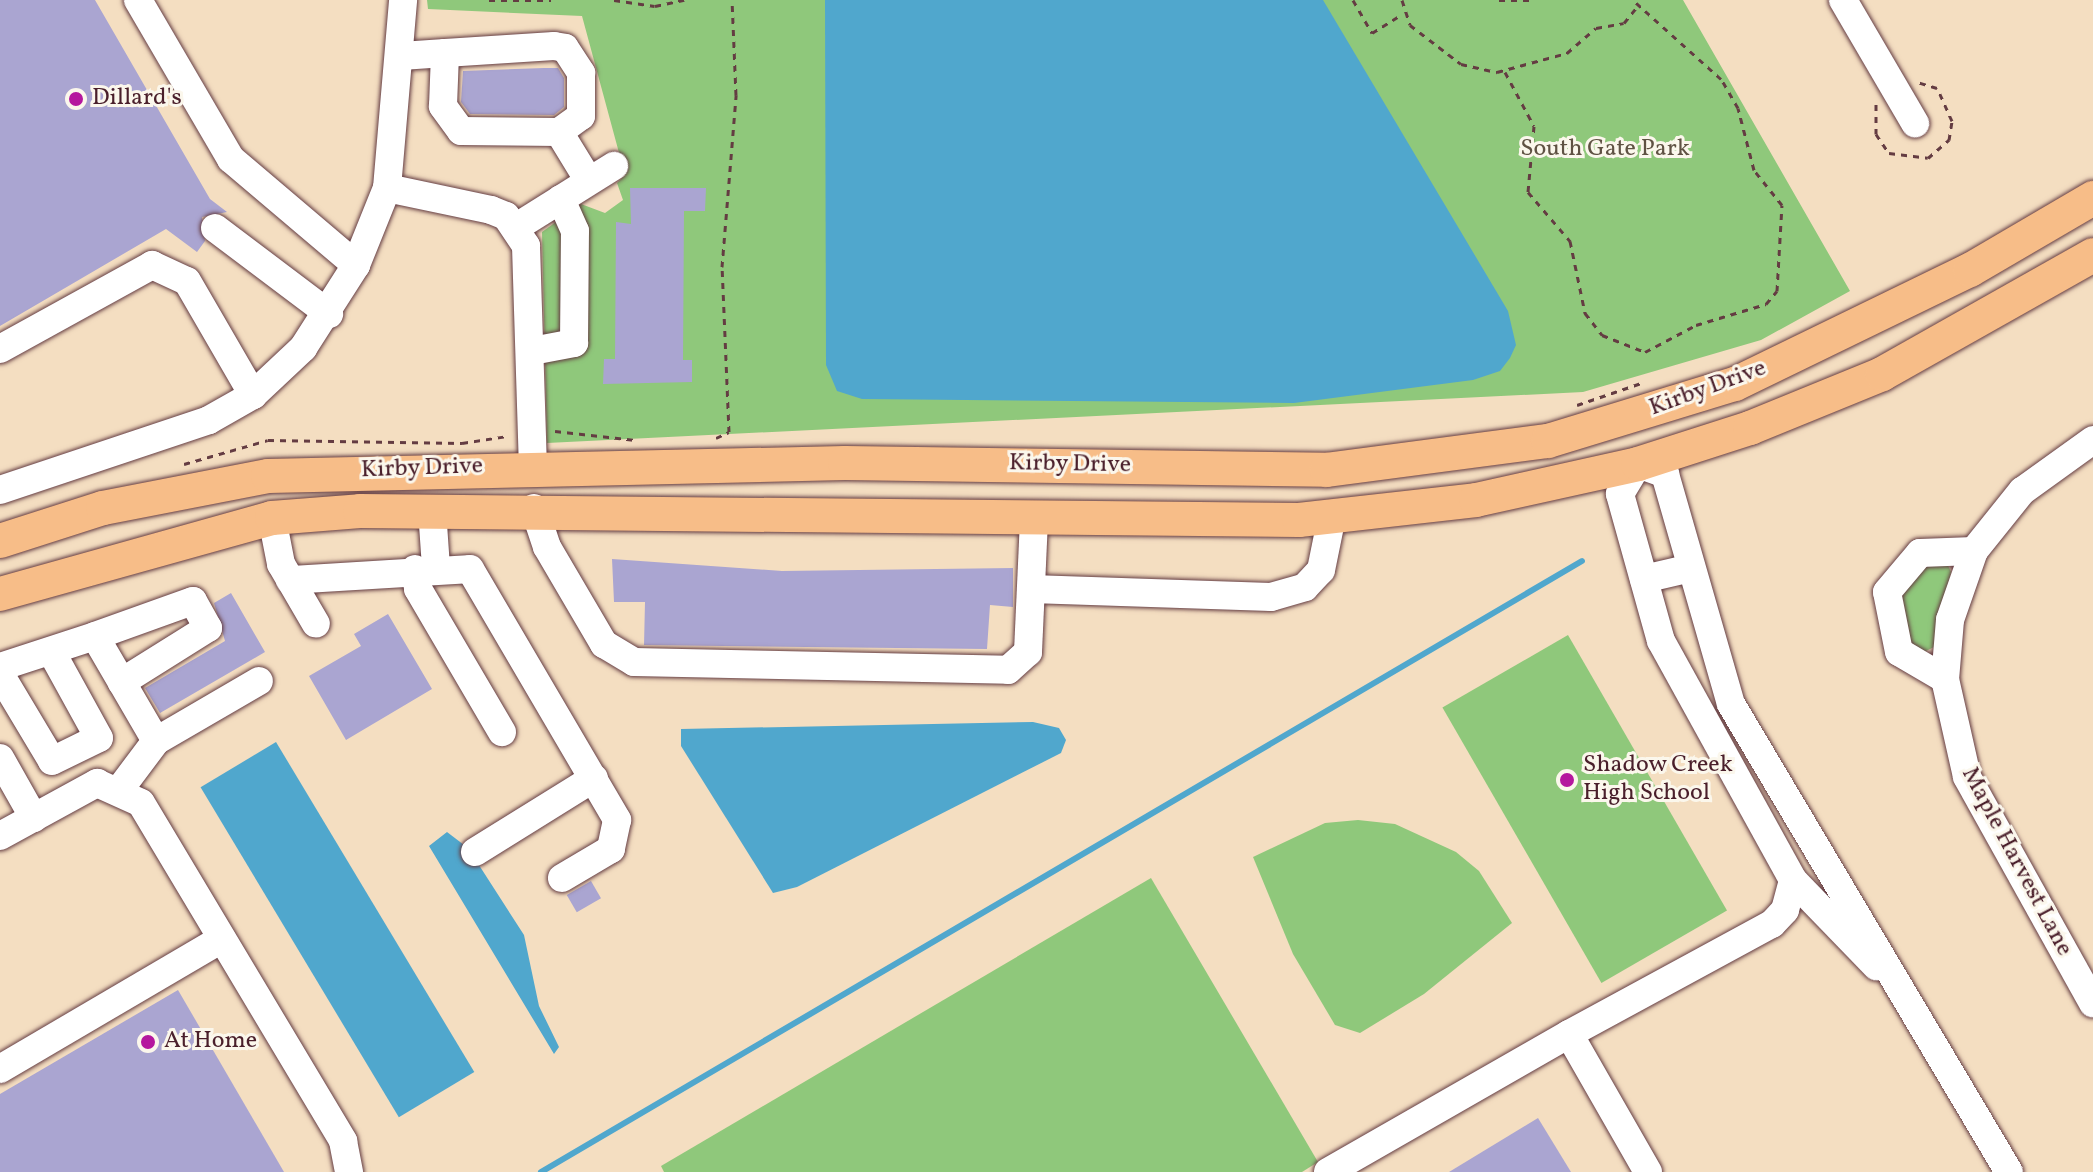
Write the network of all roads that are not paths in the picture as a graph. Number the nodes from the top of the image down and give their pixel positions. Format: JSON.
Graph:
{"nodes":[{"id":1,"x":138,"y":0,"type":"edge"},
{"id":2,"x":403,"y":0,"type":"edge"},
{"id":3,"x":1843,"y":0,"type":"edge"},
{"id":4,"x":445,"y":53,"type":"junction"},
{"id":5,"x":401,"y":56,"type":"junction"},
{"id":6,"x":1915,"y":123,"type":"dead end"},
{"id":7,"x":559,"y":132,"type":"junction"},
{"id":8,"x":614,"y":166,"type":"dead end"},
{"id":9,"x":589,"y":181,"type":"junction"},
{"id":10,"x":387,"y":188,"type":"junction"},
{"id":11,"x":2093,"y":198,"type":"edge"},
{"id":12,"x":561,"y":199,"type":"junction"},
{"id":13,"x":215,"y":228,"type":"dead end"},
{"id":14,"x":515,"y":228,"type":"junction"},
{"id":15,"x":2093,"y":255,"type":"edge"},
{"id":16,"x":356,"y":265,"type":"junction"},
{"id":17,"x":329,"y":314,"type":"junction"},
{"id":18,"x":0,"y":349,"type":"edge"},
{"id":19,"x":532,"y":351,"type":"junction"},
{"id":20,"x":253,"y":395,"type":"junction"},
{"id":21,"x":1626,"y":417,"type":"junction"},
{"id":22,"x":2093,"y":440,"type":"edge"},
{"id":23,"x":532,"y":450,"type":"junction"},
{"id":24,"x":1638,"y":464,"type":"junction"},
{"id":25,"x":268,"y":476,"type":"junction"},
{"id":26,"x":0,"y":490,"type":"edge"},
{"id":27,"x":534,"y":508,"type":"junction"},
{"id":28,"x":432,"y":510,"type":"junction"},
{"id":29,"x":1332,"y":516,"type":"junction"},
{"id":30,"x":272,"y":518,"type":"junction"},
{"id":31,"x":1034,"y":519,"type":"junction"},
{"id":32,"x":0,"y":541,"type":"edge"},
{"id":33,"x":1974,"y":551,"type":"junction"},
{"id":34,"x":425,"y":568,"type":"junction"},
{"id":35,"x":1691,"y":568,"type":"junction"},
{"id":36,"x":1644,"y":579,"type":"junction"},
{"id":37,"x":290,"y":580,"type":"junction"},
{"id":38,"x":1031,"y":589,"type":"junction"},
{"id":39,"x":0,"y":594,"type":"edge"},
{"id":40,"x":316,"y":624,"type":"dead end"},
{"id":41,"x":95,"y":636,"type":"junction"},
{"id":42,"x":51,"y":651,"type":"junction"},
{"id":43,"x":0,"y":667,"type":"edge"},
{"id":44,"x":0,"y":674,"type":"edge"},
{"id":45,"x":1945,"y":679,"type":"junction"},
{"id":46,"x":259,"y":681,"type":"dead end"},
{"id":47,"x":122,"y":682,"type":"junction"},
{"id":48,"x":502,"y":732,"type":"dead end"},
{"id":49,"x":156,"y":741,"type":"junction"},
{"id":50,"x":0,"y":758,"type":"edge"},
{"id":51,"x":594,"y":778,"type":"junction"},
{"id":52,"x":120,"y":789,"type":"junction"},
{"id":53,"x":34,"y":818,"type":"junction"},
{"id":54,"x":0,"y":836,"type":"edge"},
{"id":55,"x":475,"y":852,"type":"dead end"},
{"id":56,"x":562,"y":878,"type":"dead end"},
{"id":57,"x":1793,"y":880,"type":"junction"},
{"id":58,"x":222,"y":939,"type":"junction"},
{"id":59,"x":1904,"y":993,"type":"junction"},
{"id":60,"x":2093,"y":1003,"type":"edge"},
{"id":61,"x":1569,"y":1034,"type":"junction"},
{"id":62,"x":0,"y":1069,"type":"edge"},
{"id":63,"x":349,"y":1172,"type":"edge"},
{"id":64,"x":1328,"y":1172,"type":"edge"},
{"id":65,"x":1648,"y":1172,"type":"edge"},
{"id":66,"x":2009,"y":1172,"type":"edge"}],
"edges":[{"from":1,"to":16,"type":"street"},
{"from":2,"to":5,"type":"street"},
{"from":3,"to":6,"type":"street"},
{"from":4,"to":5,"type":"street"},
{"from":4,"to":7,"type":"street"},
{"from":4,"to":7,"type":"street"},
{"from":5,"to":10,"type":"street"},
{"from":7,"to":9,"type":"street"},
{"from":8,"to":9,"type":"street"},
{"from":9,"to":12,"type":"street"},
{"from":10,"to":14,"type":"street"},
{"from":10,"to":16,"type":"street"},
{"from":11,"to":21,"type":"main road","name":"Kirby Drive"},
{"from":12,"to":14,"type":"street"},
{"from":12,"to":19,"type":"street"},
{"from":13,"to":17,"type":"street"},
{"from":14,"to":19,"type":"street"},
{"from":15,"to":24,"type":"main road","name":"Kirby Drive"},
{"from":16,"to":17,"type":"street"},
{"from":17,"to":20,"type":"street"},
{"from":18,"to":20,"type":"street"},
{"from":19,"to":23,"type":"street"},
{"from":20,"to":26,"type":"street"},
{"from":21,"to":23,"type":"main road","name":"Kirby Drive"},
{"from":21,"to":24,"type":"main road"},
{"from":22,"to":33,"type":"street","name":"Maple Harvest Lane"},
{"from":23,"to":25,"type":"main road","name":"Kirby Drive"},
{"from":23,"to":27,"type":"main road"},
{"from":24,"to":29,"type":"main road","name":"Kirby Drive"},
{"from":24,"to":35,"type":"street"},
{"from":24,"to":36,"type":"street"},
{"from":25,"to":30,"type":"main road"},
{"from":25,"to":32,"type":"main road","name":"Kirby Drive"},
{"from":27,"to":28,"type":"main road","name":"Kirby Drive"},
{"from":27,"to":31,"type":"main road","name":"Kirby Drive"},
{"from":27,"to":38,"type":"street"},
{"from":28,"to":30,"type":"main road","name":"Kirby Drive"},
{"from":28,"to":34,"type":"street"},
{"from":29,"to":31,"type":"main road","name":"Kirby Drive"},
{"from":29,"to":38,"type":"street"},
{"from":30,"to":37,"type":"street"},
{"from":30,"to":39,"type":"main road","name":"Kirby Drive"},
{"from":31,"to":38,"type":"street"},
{"from":33,"to":45,"type":"street","name":"Maple Harvest Lane"},
{"from":33,"to":45,"type":"street"},
{"from":34,"to":37,"type":"street"},
{"from":34,"to":48,"type":"street"},
{"from":34,"to":51,"type":"street"},
{"from":35,"to":36,"type":"street"},
{"from":35,"to":59,"type":"street"},
{"from":36,"to":57,"type":"street"},
{"from":37,"to":40,"type":"street"},
{"from":41,"to":42,"type":"street"},
{"from":41,"to":47,"type":"street"},
{"from":41,"to":47,"type":"street"},
{"from":42,"to":43,"type":"street"},
{"from":42,"to":44,"type":"street"},
{"from":45,"to":60,"type":"street","name":"Maple Harvest Lane"},
{"from":46,"to":49,"type":"street"},
{"from":47,"to":49,"type":"street"},
{"from":49,"to":52,"type":"street"},
{"from":50,"to":53,"type":"street"},
{"from":51,"to":55,"type":"street"},
{"from":51,"to":56,"type":"street"},
{"from":52,"to":53,"type":"street"},
{"from":52,"to":58,"type":"street"},
{"from":53,"to":54,"type":"street"},
{"from":57,"to":59,"type":"street"},
{"from":57,"to":61,"type":"street"},
{"from":58,"to":62,"type":"street"},
{"from":58,"to":63,"type":"street"},
{"from":59,"to":66,"type":"street"},
{"from":61,"to":64,"type":"street"},
{"from":61,"to":65,"type":"street"}]}
